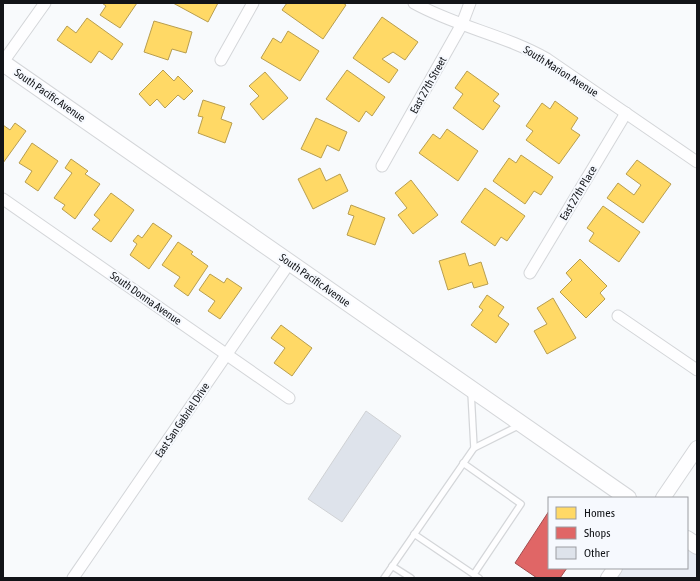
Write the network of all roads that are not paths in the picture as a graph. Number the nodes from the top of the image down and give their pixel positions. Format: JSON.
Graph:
{"nodes":[{"id":1,"x":45,"y":3,"type":"edge"},
{"id":2,"x":253,"y":3,"type":"edge"},
{"id":3,"x":414,"y":3,"type":"edge"},
{"id":4,"x":470,"y":3,"type":"edge"},
{"id":5,"x":462,"y":24,"type":"junction"},
{"id":6,"x":221,"y":60,"type":"dead end"},
{"id":7,"x":3,"y":62,"type":"edge"},
{"id":8,"x":626,"y":113,"type":"junction"},
{"id":9,"x":697,"y":162,"type":"edge"},
{"id":10,"x":382,"y":166,"type":"dead end"},
{"id":11,"x":3,"y":199,"type":"edge"},
{"id":12,"x":290,"y":262,"type":"junction"},
{"id":13,"x":530,"y":273,"type":"dead end"},
{"id":14,"x":618,"y":316,"type":"dead end"},
{"id":15,"x":227,"y":354,"type":"junction"},
{"id":16,"x":697,"y":370,"type":"edge"},
{"id":17,"x":470,"y":389,"type":"junction"},
{"id":18,"x":289,"y":398,"type":"dead end"},
{"id":19,"x":522,"y":424,"type":"junction"},
{"id":20,"x":474,"y":448,"type":"junction"},
{"id":21,"x":697,"y":448,"type":"edge"},
{"id":22,"x":463,"y":463,"type":"junction"},
{"id":23,"x":627,"y":497,"type":"edge"},
{"id":24,"x":664,"y":497,"type":"edge"},
{"id":25,"x":414,"y":534,"type":"junction"},
{"id":26,"x":688,"y":540,"type":"edge"},
{"id":27,"x":697,"y":546,"type":"edge"},
{"id":28,"x":392,"y":566,"type":"junction"},
{"id":29,"x":614,"y":569,"type":"edge"},
{"id":30,"x":474,"y":574,"type":"junction"},
{"id":31,"x":73,"y":578,"type":"edge"},
{"id":32,"x":384,"y":578,"type":"edge"},
{"id":33,"x":411,"y":578,"type":"edge"},
{"id":34,"x":480,"y":578,"type":"edge"},
{"id":35,"x":608,"y":578,"type":"edge"}],
"edges":[{"from":1,"to":7,"type":"street"},
{"from":2,"to":6,"type":"street"},
{"from":3,"to":5,"type":"street","name":"South Marion Avenue"},
{"from":4,"to":5,"type":"street","name":"East 27th Street"},
{"from":5,"to":8,"type":"street","name":"South Marion Avenue"},
{"from":5,"to":10,"type":"street","name":"East 27th Street"},
{"from":7,"to":12,"type":"main road","name":"South Pacific Avenue"},
{"from":8,"to":9,"type":"street","name":"South Marion Avenue"},
{"from":8,"to":13,"type":"street","name":"East 27th Place"},
{"from":11,"to":15,"type":"street","name":"South Donna Avenue"},
{"from":12,"to":15,"type":"street","name":"East San Gabriel Drive"},
{"from":12,"to":17,"type":"main road","name":"South Pacific Avenue"},
{"from":14,"to":16,"type":"street"},
{"from":15,"to":18,"type":"street","name":"South Donna Avenue"},
{"from":15,"to":31,"type":"street","name":"East San Gabriel Drive"},
{"from":17,"to":19,"type":"main road","name":"South Pacific Avenue"},
{"from":17,"to":20,"type":"lane"},
{"from":19,"to":20,"type":"lane"},
{"from":19,"to":23,"type":"main road","name":"South Pacific Avenue"},
{"from":20,"to":22,"type":"lane"},
{"from":21,"to":24,"type":"street"},
{"from":22,"to":25,"type":"lane"},
{"from":22,"to":30,"type":"lane"},
{"from":25,"to":28,"type":"lane"},
{"from":25,"to":30,"type":"lane"},
{"from":26,"to":27,"type":"main road"},
{"from":28,"to":32,"type":"lane"},
{"from":28,"to":33,"type":"lane"},
{"from":29,"to":35,"type":"street"},
{"from":30,"to":34,"type":"lane"}]}
